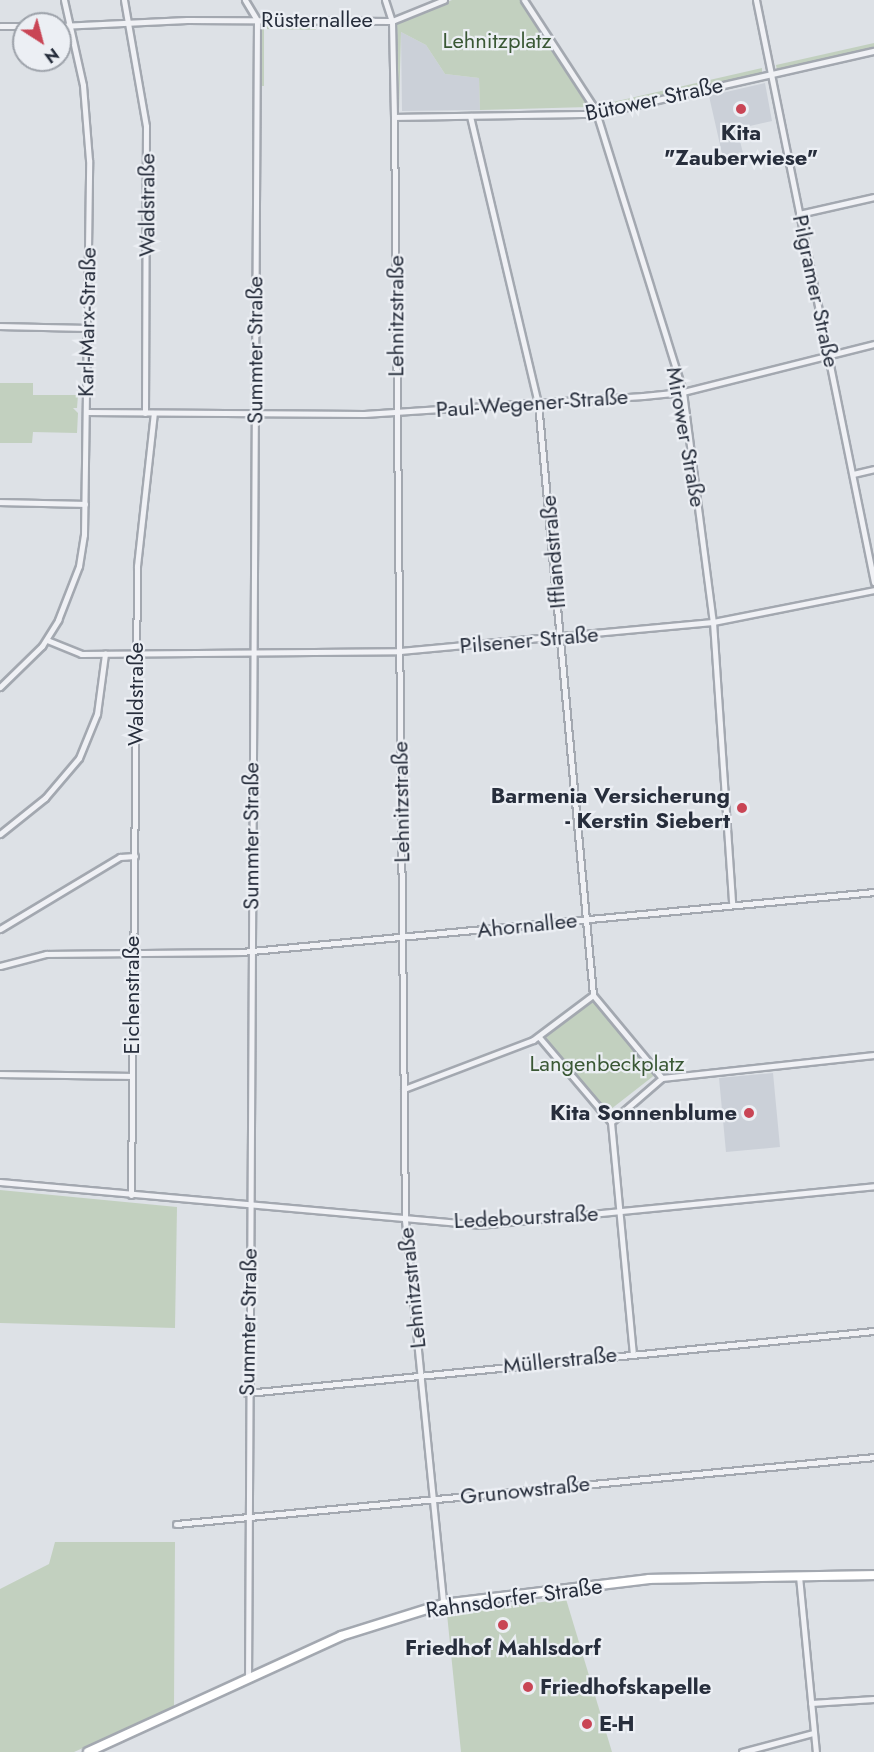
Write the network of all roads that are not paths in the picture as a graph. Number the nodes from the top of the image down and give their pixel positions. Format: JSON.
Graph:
{"nodes":[{"id":1,"x":64,"y":0,"type":"edge"},
{"id":2,"x":124,"y":0,"type":"edge"},
{"id":3,"x":245,"y":0,"type":"edge"},
{"id":4,"x":385,"y":0,"type":"edge"},
{"id":5,"x":444,"y":0,"type":"edge"},
{"id":6,"x":524,"y":0,"type":"edge"},
{"id":7,"x":756,"y":0,"type":"edge"},
{"id":8,"x":257,"y":20,"type":"junction"},
{"id":9,"x":392,"y":21,"type":"junction"},
{"id":10,"x":130,"y":23,"type":"junction"},
{"id":11,"x":73,"y":26,"type":"junction"},
{"id":12,"x":874,"y":51,"type":"edge"},
{"id":13,"x":771,"y":74,"type":"junction"},
{"id":14,"x":596,"y":114,"type":"junction"},
{"id":15,"x":470,"y":116,"type":"junction"},
{"id":16,"x":394,"y":117,"type":"junction"},
{"id":17,"x":874,"y":197,"type":"edge"},
{"id":18,"x":799,"y":214,"type":"junction"},
{"id":19,"x":0,"y":326,"type":"edge"},
{"id":20,"x":86,"y":328,"type":"junction"},
{"id":21,"x":874,"y":344,"type":"edge"},
{"id":22,"x":830,"y":356,"type":"junction"},
{"id":23,"x":683,"y":392,"type":"junction"},
{"id":24,"x":538,"y":403,"type":"junction"},
{"id":25,"x":86,"y":412,"type":"junction"},
{"id":26,"x":396,"y":412,"type":"junction"},
{"id":27,"x":145,"y":413,"type":"junction"},
{"id":28,"x":154,"y":413,"type":"junction"},
{"id":29,"x":254,"y":414,"type":"junction"},
{"id":30,"x":874,"y":469,"type":"edge"},
{"id":31,"x":853,"y":474,"type":"junction"},
{"id":32,"x":0,"y":502,"type":"edge"},
{"id":33,"x":85,"y":504,"type":"junction"},
{"id":34,"x":874,"y":582,"type":"edge"},
{"id":35,"x":874,"y":590,"type":"edge"},
{"id":36,"x":713,"y":622,"type":"junction"},
{"id":37,"x":561,"y":637,"type":"junction"},
{"id":38,"x":47,"y":640,"type":"junction"},
{"id":39,"x":400,"y":651,"type":"junction"},
{"id":40,"x":253,"y":653,"type":"junction"},
{"id":41,"x":105,"y":654,"type":"junction"},
{"id":42,"x":136,"y":654,"type":"junction"},
{"id":43,"x":0,"y":687,"type":"edge"},
{"id":44,"x":137,"y":795,"type":"joint"},
{"id":45,"x":0,"y":834,"type":"edge"},
{"id":46,"x":135,"y":856,"type":"junction"},
{"id":47,"x":874,"y":891,"type":"edge"},
{"id":48,"x":732,"y":904,"type":"junction"},
{"id":49,"x":587,"y":919,"type":"junction"},
{"id":50,"x":0,"y":929,"type":"edge"},
{"id":51,"x":402,"y":938,"type":"junction"},
{"id":52,"x":250,"y":951,"type":"junction"},
{"id":53,"x":133,"y":956,"type":"junction"},
{"id":54,"x":0,"y":966,"type":"edge"},
{"id":55,"x":593,"y":995,"type":"junction"},
{"id":56,"x":539,"y":1036,"type":"junction"},
{"id":57,"x":874,"y":1055,"type":"edge"},
{"id":58,"x":0,"y":1074,"type":"edge"},
{"id":59,"x":132,"y":1076,"type":"junction"},
{"id":60,"x":662,"y":1078,"type":"junction"},
{"id":61,"x":404,"y":1089,"type":"junction"},
{"id":62,"x":612,"y":1122,"type":"junction"},
{"id":63,"x":0,"y":1182,"type":"edge"},
{"id":64,"x":874,"y":1186,"type":"edge"},
{"id":65,"x":132,"y":1195,"type":"junction"},
{"id":66,"x":249,"y":1206,"type":"junction"},
{"id":67,"x":619,"y":1212,"type":"junction"},
{"id":68,"x":405,"y":1220,"type":"junction"},
{"id":69,"x":874,"y":1331,"type":"edge"},
{"id":70,"x":633,"y":1353,"type":"junction"},
{"id":71,"x":421,"y":1375,"type":"junction"},
{"id":72,"x":247,"y":1393,"type":"junction"},
{"id":73,"x":874,"y":1457,"type":"edge"},
{"id":74,"x":433,"y":1499,"type":"junction"},
{"id":75,"x":246,"y":1517,"type":"junction"},
{"id":76,"x":176,"y":1524,"type":"dead end"},
{"id":77,"x":874,"y":1575,"type":"edge"},
{"id":78,"x":799,"y":1576,"type":"junction"},
{"id":79,"x":443,"y":1604,"type":"junction"},
{"id":80,"x":248,"y":1675,"type":"junction"},
{"id":81,"x":874,"y":1699,"type":"edge"},
{"id":82,"x":811,"y":1703,"type":"junction"},
{"id":83,"x":813,"y":1733,"type":"junction"},
{"id":84,"x":88,"y":1752,"type":"edge"},
{"id":85,"x":742,"y":1752,"type":"edge"},
{"id":86,"x":816,"y":1752,"type":"edge"}],
"edges":[{"from":1,"to":11,"type":"street","name":"Karl-Marx-Straße"},
{"from":2,"to":10,"type":"street","name":"Waldstraße"},
{"from":3,"to":8,"type":"street"},
{"from":4,"to":9,"type":"street","name":"Lehnitzstraße"},
{"from":5,"to":9,"type":"street","name":"Rüsternallee"},
{"from":6,"to":14,"type":"street","name":"Mirower Straße"},
{"from":7,"to":13,"type":"street","name":"Pilgramer Straße"},
{"from":8,"to":9,"type":"street","name":"Rüsternallee"},
{"from":8,"to":10,"type":"street","name":"Rüsternallee"},
{"from":8,"to":29,"type":"street","name":"Summter Straße"},
{"from":9,"to":16,"type":"street","name":"Lehnitzstraße"},
{"from":10,"to":11,"type":"street","name":"Rüsternallee"},
{"from":10,"to":27,"type":"street","name":"Waldstraße"},
{"from":11,"to":20,"type":"street","name":"Karl-Marx-Straße"},
{"from":12,"to":13,"type":"street","name":"Bütower Straße"},
{"from":13,"to":14,"type":"street","name":"Bütower Straße"},
{"from":13,"to":18,"type":"street","name":"Pilgramer Straße"},
{"from":14,"to":15,"type":"street","name":"Bütower Straße"},
{"from":14,"to":23,"type":"street","name":"Mirower Straße"},
{"from":15,"to":16,"type":"street","name":"Bütower Straße"},
{"from":15,"to":24,"type":"street","name":"Ifflandstraße"},
{"from":16,"to":26,"type":"street","name":"Lehnitzstraße"},
{"from":17,"to":18,"type":"street"},
{"from":18,"to":22,"type":"street","name":"Pilgramer Straße"},
{"from":19,"to":20,"type":"street"},
{"from":20,"to":25,"type":"street","name":"Karl-Marx-Straße"},
{"from":21,"to":22,"type":"street","name":"Paul-Wegener-Straße"},
{"from":22,"to":23,"type":"street","name":"Paul-Wegener-Straße"},
{"from":22,"to":31,"type":"street","name":"Pilgramer Straße"},
{"from":23,"to":24,"type":"street","name":"Paul-Wegener-Straße"},
{"from":23,"to":36,"type":"street","name":"Mirower Straße"},
{"from":24,"to":26,"type":"street","name":"Paul-Wegener-Straße"},
{"from":24,"to":37,"type":"street","name":"Ifflandstraße"},
{"from":25,"to":27,"type":"street","name":"Paul-Wegener-Straße"},
{"from":25,"to":33,"type":"street","name":"Karl-Marx-Straße"},
{"from":26,"to":29,"type":"street","name":"Paul-Wegener-Straße"},
{"from":26,"to":39,"type":"street","name":"Lehnitzstraße"},
{"from":27,"to":28,"type":"street","name":"Paul-Wegener-Straße"},
{"from":28,"to":29,"type":"street","name":"Paul-Wegener-Straße"},
{"from":28,"to":42,"type":"street","name":"Waldstraße"},
{"from":29,"to":40,"type":"street","name":"Summter Straße"},
{"from":30,"to":31,"type":"street"},
{"from":31,"to":34,"type":"street","name":"Pilgramer Straße"},
{"from":32,"to":33,"type":"street"},
{"from":33,"to":38,"type":"street","name":"Karl-Marx-Straße"},
{"from":35,"to":36,"type":"street","name":"Pilsener Straße"},
{"from":36,"to":37,"type":"street","name":"Pilsener Straße"},
{"from":36,"to":48,"type":"street","name":"Mirower Straße"},
{"from":37,"to":39,"type":"street","name":"Pilsener Straße"},
{"from":37,"to":49,"type":"street","name":"Ifflandstraße"},
{"from":38,"to":41,"type":"street","name":"Pilsener Straße"},
{"from":38,"to":43,"type":"street"},
{"from":39,"to":40,"type":"street","name":"Pilsener Straße"},
{"from":39,"to":51,"type":"street","name":"Lehnitzstraße"},
{"from":40,"to":42,"type":"street","name":"Pilsener Straße"},
{"from":40,"to":52,"type":"street","name":"Summter Straße"},
{"from":41,"to":42,"type":"street","name":"Pilsener Straße"},
{"from":41,"to":45,"type":"street"},
{"from":42,"to":44,"type":"street","name":"Waldstraße"},
{"from":44,"to":46,"type":"street","name":"Eichenstraße"},
{"from":46,"to":50,"type":"street"},
{"from":46,"to":53,"type":"street","name":"Eichenstraße"},
{"from":47,"to":48,"type":"street","name":"Ahornallee"},
{"from":48,"to":49,"type":"street","name":"Ahornallee"},
{"from":49,"to":51,"type":"street","name":"Ahornallee"},
{"from":49,"to":55,"type":"street","name":"Ifflandstraße"},
{"from":51,"to":52,"type":"street","name":"Ahornallee"},
{"from":51,"to":61,"type":"street","name":"Lehnitzstraße"},
{"from":52,"to":53,"type":"street","name":"Ahornallee"},
{"from":52,"to":66,"type":"street","name":"Summter Straße"},
{"from":53,"to":54,"type":"street","name":"Ahornallee"},
{"from":53,"to":59,"type":"street","name":"Eichenstraße"},
{"from":55,"to":56,"type":"street"},
{"from":55,"to":60,"type":"street"},
{"from":56,"to":61,"type":"street"},
{"from":56,"to":62,"type":"street"},
{"from":57,"to":60,"type":"street"},
{"from":58,"to":59,"type":"street"},
{"from":59,"to":65,"type":"street","name":"Eichenstraße"},
{"from":60,"to":62,"type":"street"},
{"from":61,"to":68,"type":"street","name":"Lehnitzstraße"},
{"from":62,"to":67,"type":"street"},
{"from":63,"to":65,"type":"street","name":"Ledebourstraße"},
{"from":64,"to":67,"type":"street","name":"Ledebourstraße"},
{"from":65,"to":66,"type":"street","name":"Ledebourstraße"},
{"from":66,"to":68,"type":"street","name":"Ledebourstraße"},
{"from":66,"to":72,"type":"street","name":"Summter Straße"},
{"from":67,"to":68,"type":"street","name":"Ledebourstraße"},
{"from":67,"to":70,"type":"street"},
{"from":68,"to":71,"type":"street","name":"Lehnitzstraße"},
{"from":69,"to":70,"type":"street","name":"Müllerstraße"},
{"from":70,"to":71,"type":"street","name":"Müllerstraße"},
{"from":71,"to":72,"type":"street","name":"Müllerstraße"},
{"from":71,"to":74,"type":"street","name":"Lehnitzstraße"},
{"from":72,"to":75,"type":"street","name":"Summter Straße"},
{"from":73,"to":74,"type":"street","name":"Grunowstraße"},
{"from":74,"to":75,"type":"street","name":"Grunowstraße"},
{"from":74,"to":79,"type":"street","name":"Lehnitzstraße"},
{"from":75,"to":76,"type":"street","name":"Grunowstraße"},
{"from":75,"to":80,"type":"street","name":"Summter Straße"},
{"from":77,"to":78,"type":"street","name":"Rahnsdorfer Straße"},
{"from":78,"to":79,"type":"street","name":"Rahnsdorfer Straße"},
{"from":78,"to":82,"type":"street"},
{"from":79,"to":80,"type":"street","name":"Rahnsdorfer Straße"},
{"from":80,"to":84,"type":"street","name":"Rahnsdorfer Straße"},
{"from":81,"to":82,"type":"street"},
{"from":82,"to":83,"type":"street"},
{"from":83,"to":85,"type":"street"},
{"from":83,"to":86,"type":"street"}]}
